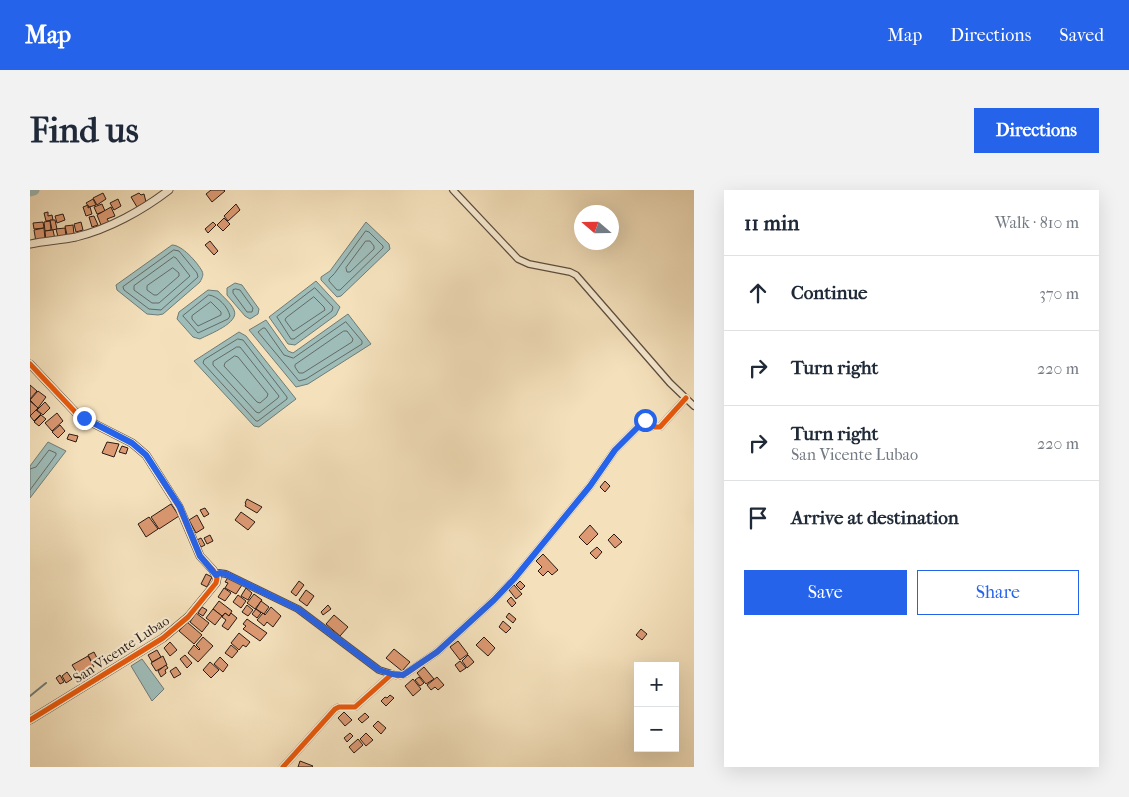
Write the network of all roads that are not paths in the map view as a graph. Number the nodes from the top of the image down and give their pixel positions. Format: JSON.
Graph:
{"nodes":[{"id":1,"x":169,"y":190,"type":"edge"},
{"id":2,"x":453,"y":190,"type":"edge"},
{"id":3,"x":30,"y":244,"type":"edge"},
{"id":4,"x":30,"y":364,"type":"edge"},
{"id":5,"x":686,"y":398,"type":"junction"},
{"id":6,"x":694,"y":406,"type":"edge"},
{"id":7,"x":216,"y":575,"type":"junction"},
{"id":8,"x":392,"y":674,"type":"junction"},
{"id":9,"x":30,"y":720,"type":"edge"},
{"id":10,"x":283,"y":767,"type":"edge"}],
"edges":[{"from":1,"to":3,"type":"street"},
{"from":2,"to":5,"type":"street"},
{"from":4,"to":7,"type":"street"},
{"from":5,"to":6,"type":"street"},
{"from":5,"to":8,"type":"street"},
{"from":7,"to":8,"type":"street"},
{"from":7,"to":9,"type":"street","name":"San Vicente Lubao"},
{"from":8,"to":10,"type":"street"}]}
